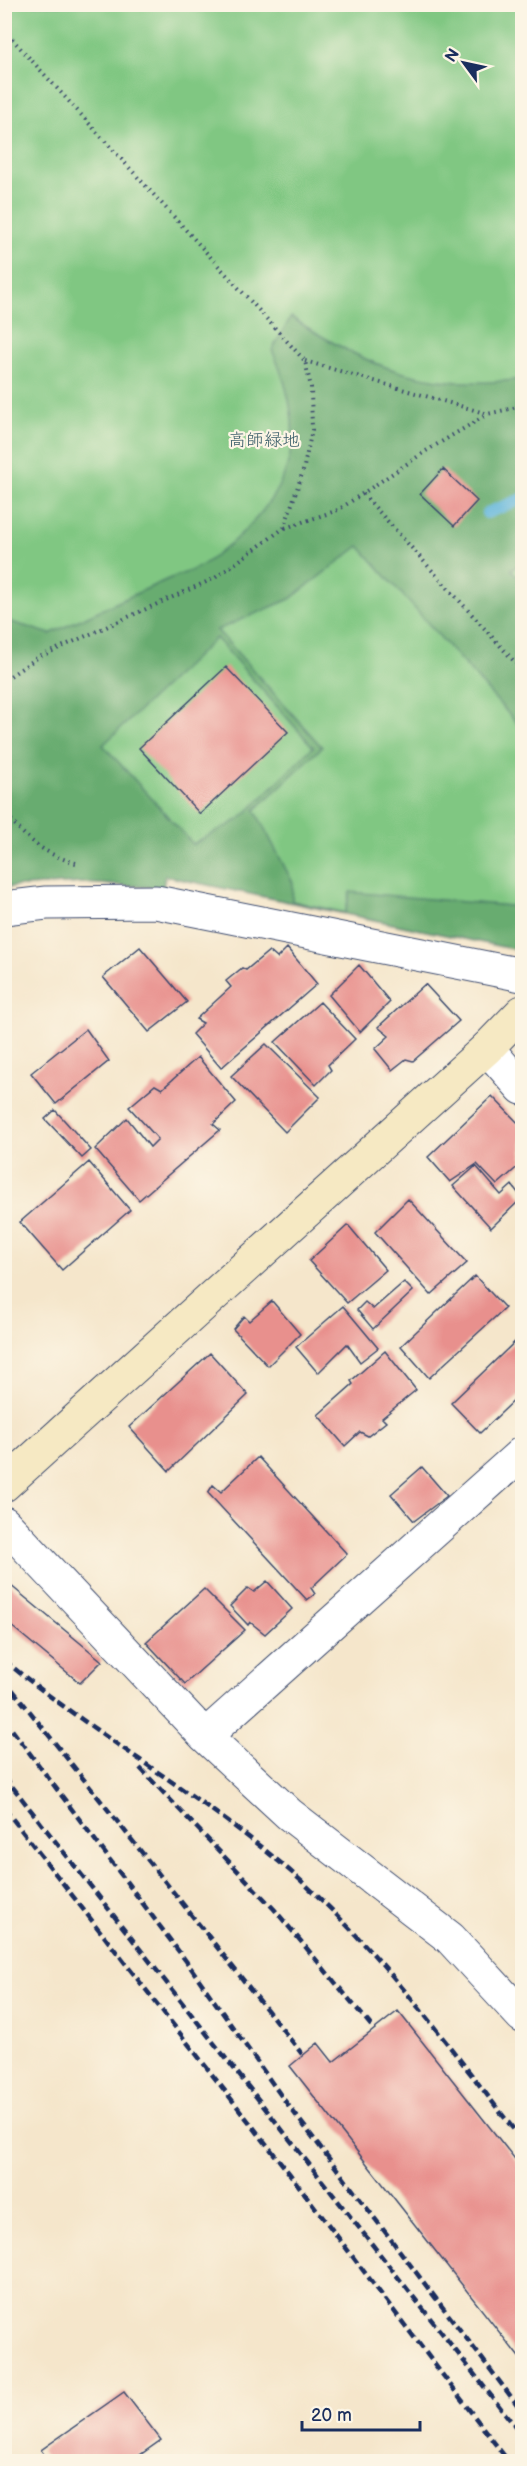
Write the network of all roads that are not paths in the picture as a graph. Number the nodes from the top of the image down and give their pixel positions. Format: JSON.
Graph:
{"nodes":[{"id":1,"x":4,"y":908,"type":"edge"},
{"id":2,"x":522,"y":975,"type":"edge"},
{"id":3,"x":522,"y":1012,"type":"edge"},
{"id":4,"x":487,"y":1048,"type":"junction"},
{"id":5,"x":522,"y":1088,"type":"edge"},
{"id":6,"x":522,"y":1453,"type":"edge"},
{"id":7,"x":4,"y":1485,"type":"edge"},
{"id":8,"x":4,"y":1523,"type":"edge"},
{"id":9,"x":204,"y":1736,"type":"junction"},
{"id":10,"x":522,"y":2016,"type":"edge"}],
"edges":[{"from":1,"to":2,"type":"street"},
{"from":3,"to":4,"type":"street"},
{"from":4,"to":5,"type":"street"},
{"from":4,"to":7,"type":"street"},
{"from":6,"to":9,"type":"street"},
{"from":8,"to":9,"type":"street"},
{"from":9,"to":10,"type":"street"}]}
